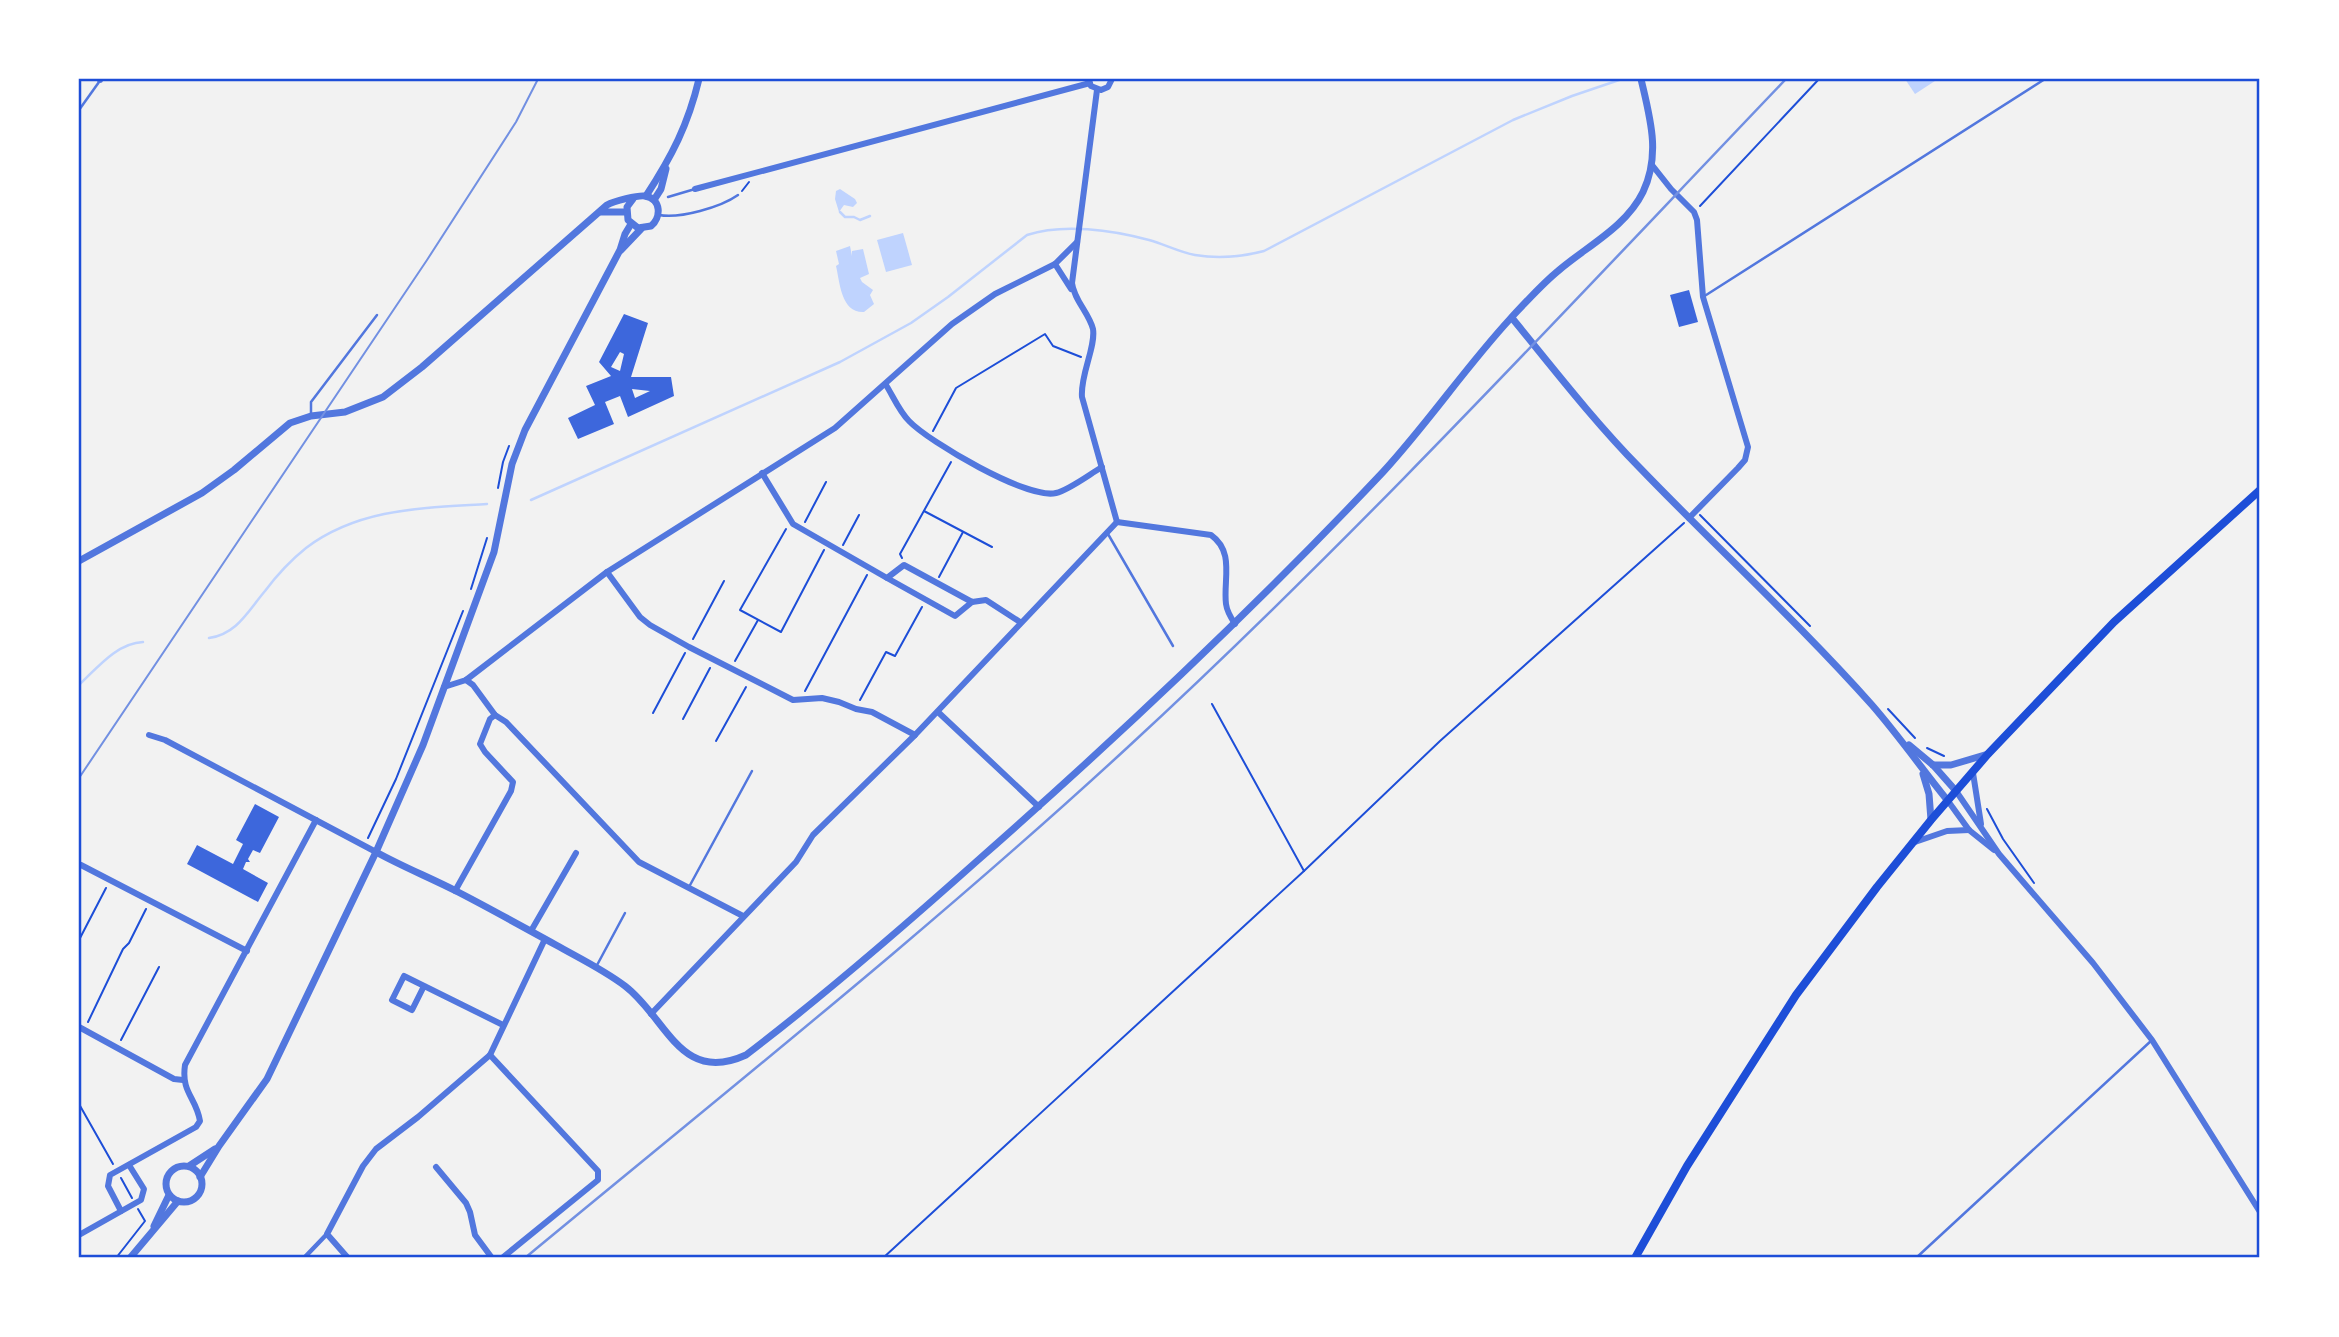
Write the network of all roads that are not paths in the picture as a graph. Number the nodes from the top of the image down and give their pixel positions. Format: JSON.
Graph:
{"nodes":[{"id":1,"x":699,"y":79,"type":"edge"},
{"id":2,"x":1112,"y":79,"type":"edge"},
{"id":3,"x":1641,"y":79,"type":"edge"},
{"id":4,"x":2045,"y":79,"type":"edge"},
{"id":5,"x":100,"y":80,"type":"edge"},
{"id":6,"x":1089,"y":81,"type":"edge"},
{"id":7,"x":1097,"y":90,"type":"junction"},
{"id":8,"x":79,"y":110,"type":"edge"},
{"id":9,"x":1652,"y":164,"type":"junction"},
{"id":10,"x":695,"y":189,"type":"joint"},
{"id":11,"x":738,"y":195,"type":"road end"},
{"id":12,"x":668,"y":197,"type":"dead end"},
{"id":13,"x":650,"y":198,"type":"junction"},
{"id":14,"x":633,"y":199,"type":"junction"},
{"id":15,"x":601,"y":212,"type":"junction"},
{"id":16,"x":626,"y":212,"type":"junction"},
{"id":17,"x":659,"y":215,"type":"junction"},
{"id":18,"x":631,"y":224,"type":"junction"},
{"id":19,"x":641,"y":229,"type":"junction"},
{"id":20,"x":1077,"y":241,"type":"junction"},
{"id":21,"x":620,"y":250,"type":"junction"},
{"id":22,"x":1055,"y":264,"type":"junction"},
{"id":23,"x":1073,"y":292,"type":"junction"},
{"id":24,"x":1703,"y":297,"type":"junction"},
{"id":25,"x":377,"y":315,"type":"dead end"},
{"id":26,"x":1512,"y":317,"type":"junction"},
{"id":27,"x":886,"y":385,"type":"junction"},
{"id":28,"x":311,"y":416,"type":"junction"},
{"id":29,"x":1102,"y":467,"type":"junction"},
{"id":30,"x":762,"y":473,"type":"junction"},
{"id":31,"x":2260,"y":491,"type":"edge"},
{"id":32,"x":1689,"y":518,"type":"junction"},
{"id":33,"x":1117,"y":522,"type":"junction"},
{"id":34,"x":1107,"y":531,"type":"junction"},
{"id":35,"x":79,"y":561,"type":"edge"},
{"id":36,"x":607,"y":572,"type":"junction"},
{"id":37,"x":887,"y":578,"type":"junction"},
{"id":38,"x":972,"y":602,"type":"junction"},
{"id":39,"x":1020,"y":622,"type":"junction"},
{"id":40,"x":1236,"y":624,"type":"junction"},
{"id":41,"x":1173,"y":646,"type":"dead end"},
{"id":42,"x":466,"y":680,"type":"junction"},
{"id":43,"x":444,"y":688,"type":"junction"},
{"id":44,"x":938,"y":712,"type":"junction"},
{"id":45,"x":495,"y":715,"type":"junction"},
{"id":46,"x":149,"y":735,"type":"dead end"},
{"id":47,"x":915,"y":736,"type":"junction"},
{"id":48,"x":1901,"y":738,"type":"junction"},
{"id":49,"x":1988,"y":754,"type":"junction"},
{"id":50,"x":1933,"y":765,"type":"junction"},
{"id":51,"x":1922,"y":770,"type":"junction"},
{"id":52,"x":752,"y":771,"type":"dead end"},
{"id":53,"x":1973,"y":774,"type":"junction"},
{"id":54,"x":1956,"y":791,"type":"junction"},
{"id":55,"x":1948,"y":801,"type":"junction"},
{"id":56,"x":1039,"y":807,"type":"junction"},
{"id":57,"x":316,"y":820,"type":"junction"},
{"id":58,"x":1931,"y":820,"type":"junction"},
{"id":59,"x":1981,"y":826,"type":"junction"},
{"id":60,"x":1969,"y":830,"type":"junction"},
{"id":61,"x":1915,"y":842,"type":"junction"},
{"id":62,"x":376,"y":852,"type":"junction"},
{"id":63,"x":576,"y":853,"type":"dead end"},
{"id":64,"x":1999,"y":854,"type":"junction"},
{"id":65,"x":81,"y":865,"type":"dead end"},
{"id":66,"x":689,"y":887,"type":"junction"},
{"id":67,"x":455,"y":891,"type":"junction"},
{"id":68,"x":625,"y":913,"type":"dead end"},
{"id":69,"x":743,"y":916,"type":"junction"},
{"id":70,"x":531,"y":931,"type":"junction"},
{"id":71,"x":545,"y":939,"type":"junction"},
{"id":72,"x":247,"y":951,"type":"junction"},
{"id":73,"x":596,"y":967,"type":"junction"},
{"id":74,"x":424,"y":986,"type":"junction"},
{"id":75,"x":651,"y":1014,"type":"junction"},
{"id":76,"x":503,"y":1025,"type":"junction"},
{"id":77,"x":81,"y":1028,"type":"edge"},
{"id":78,"x":2152,"y":1040,"type":"junction"},
{"id":79,"x":490,"y":1055,"type":"junction"},
{"id":80,"x":183,"y":1080,"type":"junction"},
{"id":81,"x":219,"y":1146,"type":"junction"},
{"id":82,"x":129,"y":1165,"type":"junction"},
{"id":83,"x":189,"y":1166,"type":"junction"},
{"id":84,"x":436,"y":1167,"type":"dead end"},
{"id":85,"x":200,"y":1177,"type":"junction"},
{"id":86,"x":169,"y":1195,"type":"junction"},
{"id":87,"x":178,"y":1201,"type":"junction"},
{"id":88,"x":121,"y":1211,"type":"junction"},
{"id":89,"x":2260,"y":1212,"type":"edge"},
{"id":90,"x":153,"y":1229,"type":"junction"},
{"id":91,"x":327,"y":1234,"type":"junction"},
{"id":92,"x":79,"y":1235,"type":"edge"},
{"id":93,"x":130,"y":1258,"type":"edge"},
{"id":94,"x":304,"y":1258,"type":"edge"},
{"id":95,"x":348,"y":1258,"type":"edge"},
{"id":96,"x":492,"y":1258,"type":"edge"},
{"id":97,"x":502,"y":1258,"type":"edge"},
{"id":98,"x":1635,"y":1258,"type":"edge"},
{"id":99,"x":1916,"y":1258,"type":"edge"}],
"edges":[{"from":1,"to":13,"type":"street"},
{"from":2,"to":7,"type":"street"},
{"from":3,"to":9,"type":"street"},
{"from":4,"to":24,"type":"lane"},
{"from":5,"to":8,"type":"lane"},
{"from":6,"to":7,"type":"street"},
{"from":6,"to":10,"type":"street"},
{"from":7,"to":20,"type":"street"},
{"from":9,"to":24,"type":"street"},
{"from":9,"to":26,"type":"street"},
{"from":10,"to":12,"type":"lane"},
{"from":11,"to":17,"type":"lane"},
{"from":13,"to":14,"type":"street"},
{"from":13,"to":17,"type":"street"},
{"from":14,"to":15,"type":"street"},
{"from":14,"to":16,"type":"street"},
{"from":15,"to":16,"type":"street"},
{"from":15,"to":28,"type":"street"},
{"from":16,"to":18,"type":"street"},
{"from":17,"to":19,"type":"street"},
{"from":18,"to":19,"type":"street"},
{"from":18,"to":21,"type":"street"},
{"from":19,"to":21,"type":"street"},
{"from":20,"to":22,"type":"street"},
{"from":20,"to":23,"type":"street"},
{"from":21,"to":43,"type":"street"},
{"from":22,"to":23,"type":"street"},
{"from":22,"to":27,"type":"street"},
{"from":23,"to":29,"type":"street"},
{"from":24,"to":32,"type":"street"},
{"from":25,"to":28,"type":"lane"},
{"from":26,"to":32,"type":"street"},
{"from":26,"to":40,"type":"street"},
{"from":27,"to":29,"type":"street"},
{"from":27,"to":30,"type":"street"},
{"from":28,"to":35,"type":"street"},
{"from":29,"to":33,"type":"street"},
{"from":30,"to":36,"type":"street"},
{"from":30,"to":37,"type":"street"},
{"from":31,"to":49,"type":"main road"},
{"from":32,"to":48,"type":"street"},
{"from":33,"to":34,"type":"street"},
{"from":33,"to":40,"type":"street"},
{"from":34,"to":39,"type":"street"},
{"from":34,"to":41,"type":"lane"},
{"from":36,"to":42,"type":"street"},
{"from":36,"to":47,"type":"street"},
{"from":37,"to":38,"type":"street"},
{"from":37,"to":38,"type":"street"},
{"from":38,"to":39,"type":"street"},
{"from":39,"to":44,"type":"street"},
{"from":40,"to":56,"type":"street"},
{"from":42,"to":43,"type":"street"},
{"from":42,"to":45,"type":"street"},
{"from":43,"to":62,"type":"street"},
{"from":44,"to":47,"type":"street"},
{"from":44,"to":56,"type":"street"},
{"from":45,"to":66,"type":"street"},
{"from":45,"to":67,"type":"street"},
{"from":46,"to":57,"type":"street"},
{"from":47,"to":69,"type":"street"},
{"from":48,"to":50,"type":"street"},
{"from":48,"to":51,"type":"street"},
{"from":49,"to":50,"type":"street"},
{"from":49,"to":53,"type":"main road"},
{"from":50,"to":54,"type":"street"},
{"from":51,"to":55,"type":"street"},
{"from":51,"to":58,"type":"street"},
{"from":52,"to":66,"type":"lane"},
{"from":53,"to":54,"type":"main road"},
{"from":53,"to":59,"type":"street"},
{"from":54,"to":55,"type":"main road"},
{"from":54,"to":59,"type":"street"},
{"from":55,"to":58,"type":"main road"},
{"from":55,"to":60,"type":"street"},
{"from":56,"to":75,"type":"street"},
{"from":57,"to":62,"type":"street"},
{"from":57,"to":72,"type":"street"},
{"from":58,"to":61,"type":"main road"},
{"from":59,"to":64,"type":"street"},
{"from":60,"to":61,"type":"street"},
{"from":60,"to":64,"type":"street"},
{"from":61,"to":98,"type":"main road"},
{"from":62,"to":67,"type":"street"},
{"from":62,"to":81,"type":"street"},
{"from":63,"to":70,"type":"street"},
{"from":64,"to":78,"type":"street"},
{"from":65,"to":72,"type":"street"},
{"from":66,"to":69,"type":"street"},
{"from":67,"to":70,"type":"street"},
{"from":68,"to":73,"type":"lane"},
{"from":69,"to":75,"type":"street"},
{"from":70,"to":71,"type":"street"},
{"from":71,"to":73,"type":"street"},
{"from":71,"to":76,"type":"street"},
{"from":72,"to":80,"type":"street"},
{"from":73,"to":75,"type":"street"},
{"from":74,"to":74,"type":"street"},
{"from":74,"to":76,"type":"street"},
{"from":76,"to":79,"type":"street"},
{"from":77,"to":80,"type":"street"},
{"from":78,"to":89,"type":"street"},
{"from":78,"to":99,"type":"lane"},
{"from":79,"to":91,"type":"street"},
{"from":79,"to":97,"type":"street"},
{"from":80,"to":82,"type":"street"},
{"from":81,"to":83,"type":"street"},
{"from":81,"to":85,"type":"street"},
{"from":82,"to":88,"type":"street"},
{"from":82,"to":88,"type":"street"},
{"from":83,"to":85,"type":"street"},
{"from":83,"to":86,"type":"street"},
{"from":84,"to":96,"type":"street"},
{"from":85,"to":87,"type":"street"},
{"from":86,"to":87,"type":"street"},
{"from":86,"to":90,"type":"street"},
{"from":87,"to":90,"type":"street"},
{"from":88,"to":92,"type":"street"},
{"from":90,"to":93,"type":"street"},
{"from":91,"to":94,"type":"street"},
{"from":91,"to":95,"type":"street"}]}
